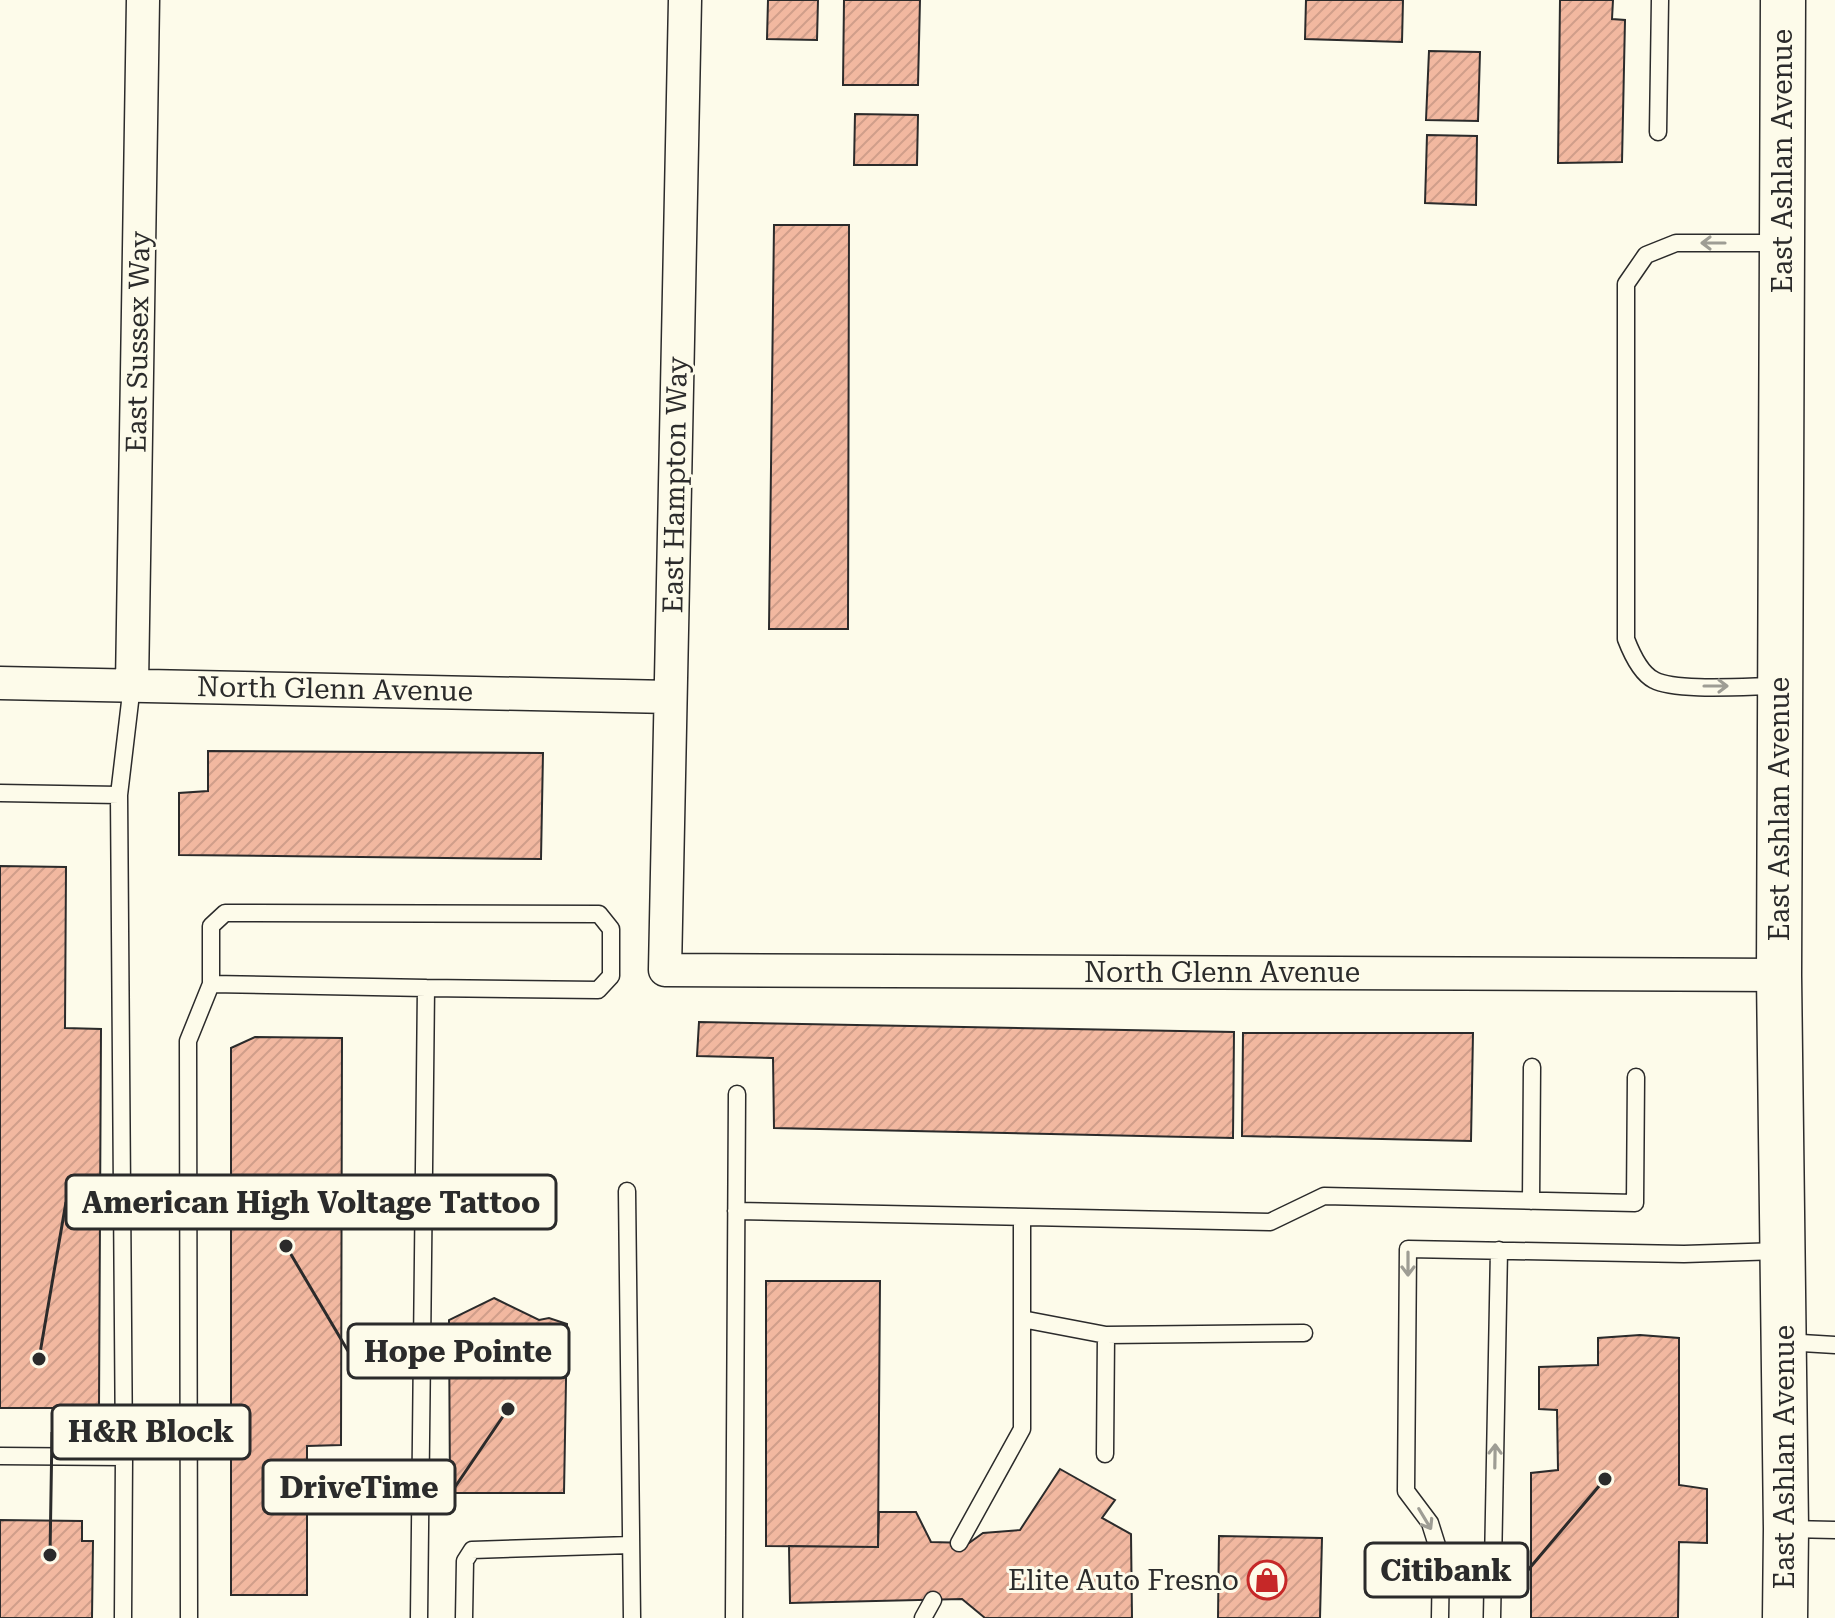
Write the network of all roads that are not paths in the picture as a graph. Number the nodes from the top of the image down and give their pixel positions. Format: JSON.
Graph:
{"nodes":[{"id":1,"x":143,"y":0,"type":"edge"},
{"id":2,"x":685,"y":0,"type":"edge"},
{"id":3,"x":1660,"y":0,"type":"edge"},
{"id":4,"x":1783,"y":0,"type":"edge"},
{"id":5,"x":1658,"y":132,"type":"dead end"},
{"id":6,"x":1782,"y":243,"type":"junction"},
{"id":7,"x":0,"y":683,"type":"edge"},
{"id":8,"x":132,"y":685,"type":"junction"},
{"id":9,"x":1779,"y":686,"type":"junction"},
{"id":10,"x":670,"y":697,"type":"junction"},
{"id":11,"x":0,"y":793,"type":"edge"},
{"id":12,"x":119,"y":795,"type":"junction"},
{"id":13,"x":665,"y":970,"type":"joint"},
{"id":14,"x":1779,"y":975,"type":"junction"},
{"id":15,"x":211,"y":984,"type":"junction"},
{"id":16,"x":426,"y":988,"type":"junction"},
{"id":17,"x":1532,"y":1067,"type":"dead end"},
{"id":18,"x":1636,"y":1077,"type":"dead end"},
{"id":19,"x":737,"y":1094,"type":"dead end"},
{"id":20,"x":627,"y":1191,"type":"dead end"},
{"id":21,"x":1531,"y":1201,"type":"junction"},
{"id":22,"x":736,"y":1211,"type":"junction"},
{"id":23,"x":1022,"y":1217,"type":"junction"},
{"id":24,"x":1499,"y":1250,"type":"junction"},
{"id":25,"x":1783,"y":1251,"type":"junction"},
{"id":26,"x":1022,"y":1319,"type":"junction"},
{"id":27,"x":1304,"y":1333,"type":"dead end"},
{"id":28,"x":1106,"y":1335,"type":"junction"},
{"id":29,"x":1784,"y":1342,"type":"junction"},
{"id":30,"x":1835,"y":1345,"type":"edge"},
{"id":31,"x":1105,"y":1454,"type":"dead end"},
{"id":32,"x":0,"y":1456,"type":"edge"},
{"id":33,"x":124,"y":1457,"type":"junction"},
{"id":34,"x":1786,"y":1529,"type":"junction"},
{"id":35,"x":1835,"y":1530,"type":"edge"},
{"id":36,"x":959,"y":1543,"type":"dead end"},
{"id":37,"x":631,"y":1545,"type":"junction"},
{"id":38,"x":933,"y":1600,"type":"dead end"},
{"id":39,"x":123,"y":1618,"type":"edge"},
{"id":40,"x":189,"y":1618,"type":"edge"},
{"id":41,"x":419,"y":1618,"type":"edge"},
{"id":42,"x":464,"y":1618,"type":"edge"},
{"id":43,"x":632,"y":1618,"type":"edge"},
{"id":44,"x":734,"y":1618,"type":"edge"},
{"id":45,"x":923,"y":1618,"type":"edge"},
{"id":46,"x":1440,"y":1618,"type":"edge"},
{"id":47,"x":1492,"y":1618,"type":"edge"},
{"id":48,"x":1785,"y":1618,"type":"edge"}],
"edges":[{"from":1,"to":8,"type":"street","name":"East Sussex Way"},
{"from":2,"to":10,"type":"street","name":"East Hampton Way"},
{"from":3,"to":5,"type":"lane"},
{"from":4,"to":6,"type":"main road","name":"East Ashlan Avenue"},
{"from":6,"to":9,"type":"main road","name":"East Ashlan Avenue"},
{"from":6,"to":9,"type":"lane","one_way":true},
{"from":7,"to":8,"type":"street","name":"North Glenn Avenue"},
{"from":8,"to":10,"type":"street","name":"North Glenn Avenue"},
{"from":8,"to":12,"type":"lane"},
{"from":9,"to":14,"type":"main road","name":"East Ashlan Avenue"},
{"from":10,"to":13,"type":"street","name":"East Hampton Way"},
{"from":11,"to":12,"type":"lane"},
{"from":12,"to":33,"type":"lane"},
{"from":13,"to":14,"type":"street","name":"North Glenn Avenue"},
{"from":14,"to":25,"type":"main road","name":"East Ashlan Avenue"},
{"from":15,"to":16,"type":"lane"},
{"from":15,"to":16,"type":"lane"},
{"from":15,"to":40,"type":"lane"},
{"from":16,"to":41,"type":"lane"},
{"from":17,"to":21,"type":"lane"},
{"from":18,"to":21,"type":"lane"},
{"from":19,"to":22,"type":"lane"},
{"from":20,"to":37,"type":"lane"},
{"from":21,"to":23,"type":"lane"},
{"from":22,"to":23,"type":"lane"},
{"from":22,"to":44,"type":"lane"},
{"from":23,"to":26,"type":"lane"},
{"from":24,"to":25,"type":"lane"},
{"from":24,"to":46,"type":"lane","one_way":true},
{"from":47,"to":24,"type":"lane","one_way":true},
{"from":25,"to":29,"type":"main road","name":"East Ashlan Avenue"},
{"from":26,"to":28,"type":"lane"},
{"from":26,"to":36,"type":"lane"},
{"from":27,"to":28,"type":"lane"},
{"from":28,"to":31,"type":"lane"},
{"from":29,"to":30,"type":"lane"},
{"from":29,"to":34,"type":"main road","name":"East Ashlan Avenue"},
{"from":32,"to":33,"type":"lane"},
{"from":33,"to":39,"type":"lane"},
{"from":34,"to":35,"type":"lane"},
{"from":34,"to":48,"type":"main road","name":"East Ashlan Avenue"},
{"from":37,"to":42,"type":"lane"},
{"from":37,"to":43,"type":"lane"},
{"from":38,"to":45,"type":"lane"}]}
